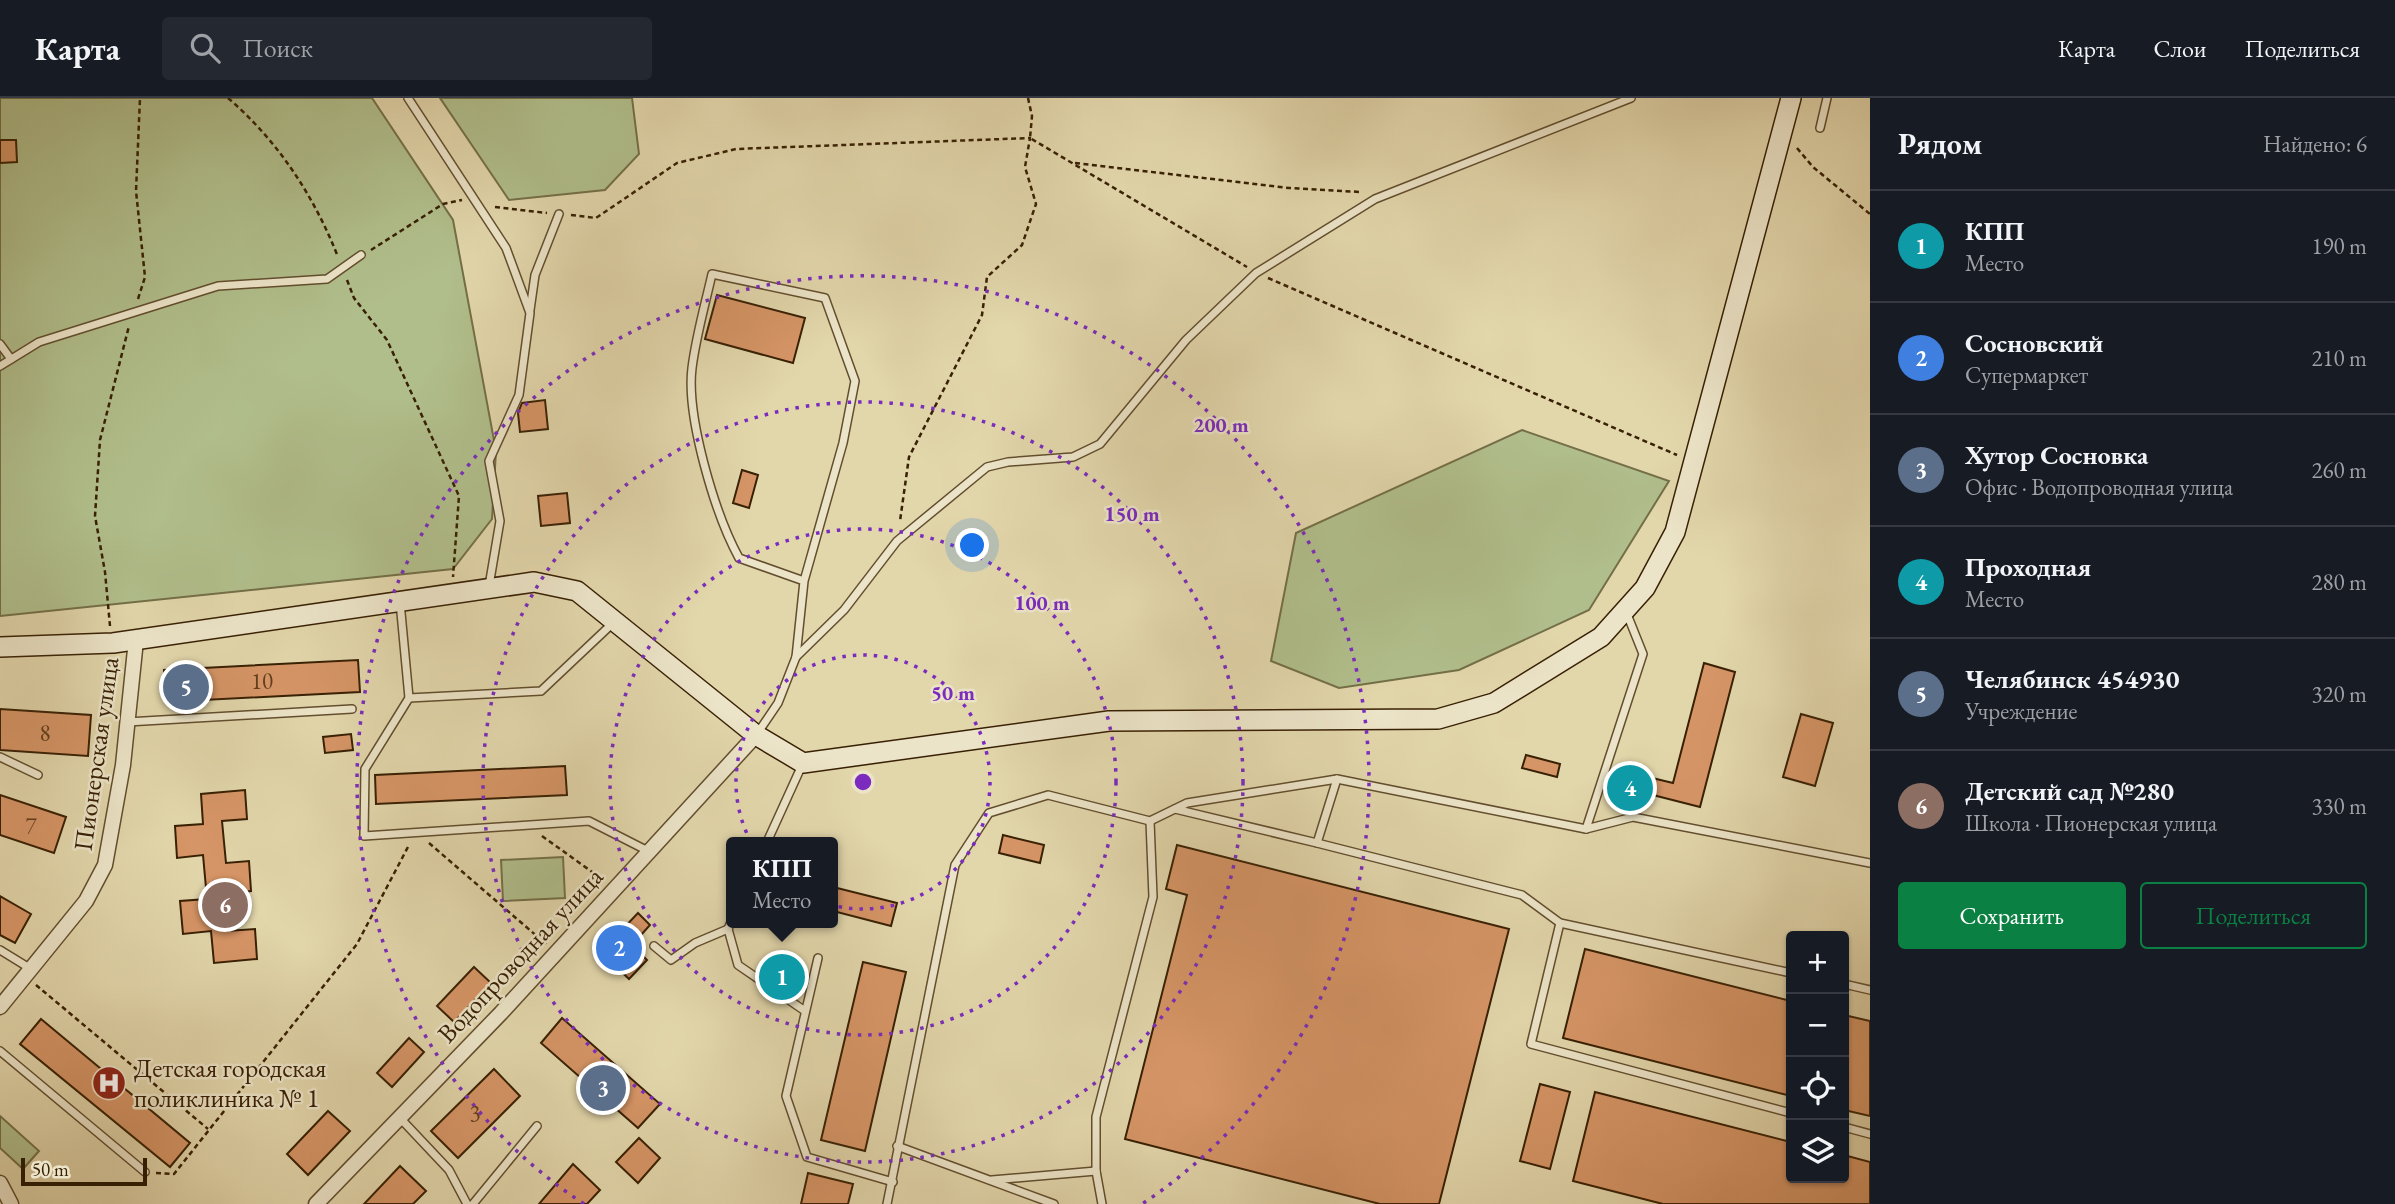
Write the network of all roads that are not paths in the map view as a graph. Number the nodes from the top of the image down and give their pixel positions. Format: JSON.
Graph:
{"nodes":[{"id":1,"x":408,"y":98,"type":"edge"},
{"id":2,"x":1631,"y":98,"type":"edge"},
{"id":3,"x":1791,"y":98,"type":"edge"},
{"id":4,"x":1827,"y":98,"type":"edge"},
{"id":5,"x":1820,"y":128,"type":"dead end"},
{"id":6,"x":559,"y":214,"type":"road end"},
{"id":7,"x":361,"y":255,"type":"road end"},
{"id":8,"x":530,"y":313,"type":"junction"},
{"id":9,"x":0,"y":344,"type":"edge"},
{"id":10,"x":11,"y":359,"type":"junction"},
{"id":11,"x":0,"y":366,"type":"edge"},
{"id":12,"x":804,"y":581,"type":"junction"},
{"id":13,"x":489,"y":588,"type":"junction"},
{"id":14,"x":400,"y":601,"type":"junction"},
{"id":15,"x":1626,"y":610,"type":"junction"},
{"id":16,"x":614,"y":622,"type":"junction"},
{"id":17,"x":136,"y":640,"type":"junction"},
{"id":18,"x":0,"y":647,"type":"edge"},
{"id":19,"x":796,"y":657,"type":"junction"},
{"id":20,"x":409,"y":698,"type":"junction"},
{"id":21,"x":352,"y":709,"type":"dead end"},
{"id":22,"x":127,"y":722,"type":"junction"},
{"id":23,"x":756,"y":735,"type":"junction"},
{"id":24,"x":0,"y":757,"type":"edge"},
{"id":25,"x":803,"y":763,"type":"junction"},
{"id":26,"x":38,"y":775,"type":"dead end"},
{"id":27,"x":1337,"y":779,"type":"junction"},
{"id":28,"x":1175,"y":809,"type":"junction"},
{"id":29,"x":1150,"y":821,"type":"junction"},
{"id":30,"x":1586,"y":829,"type":"junction"},
{"id":31,"x":769,"y":837,"type":"edge"},
{"id":32,"x":1317,"y":844,"type":"junction"},
{"id":33,"x":650,"y":852,"type":"junction"},
{"id":34,"x":1870,"y":863,"type":"edge"},
{"id":35,"x":1560,"y":923,"type":"junction"},
{"id":36,"x":726,"y":927,"type":"edge"},
{"id":37,"x":731,"y":928,"type":"edge"},
{"id":38,"x":654,"y":946,"type":"dead end"},
{"id":39,"x":0,"y":950,"type":"edge"},
{"id":40,"x":818,"y":958,"type":"dead end"},
{"id":41,"x":28,"y":972,"type":"junction"},
{"id":42,"x":1786,"y":972,"type":"edge"},
{"id":43,"x":1849,"y":985,"type":"edge"},
{"id":44,"x":1870,"y":990,"type":"edge"},
{"id":45,"x":0,"y":1007,"type":"edge"},
{"id":46,"x":805,"y":1011,"type":"junction"},
{"id":47,"x":0,"y":1051,"type":"edge"},
{"id":48,"x":1786,"y":1112,"type":"edge"},
{"id":49,"x":400,"y":1118,"type":"junction"},
{"id":50,"x":537,"y":1126,"type":"dead end"},
{"id":51,"x":1849,"y":1128,"type":"edge"},
{"id":52,"x":1870,"y":1134,"type":"edge"},
{"id":53,"x":897,"y":1146,"type":"junction"},
{"id":54,"x":1096,"y":1171,"type":"junction"},
{"id":55,"x":145,"y":1172,"type":"road end"},
{"id":56,"x":990,"y":1180,"type":"junction"},
{"id":57,"x":893,"y":1182,"type":"junction"},
{"id":58,"x":0,"y":1183,"type":"edge"},
{"id":59,"x":11,"y":1204,"type":"edge"},
{"id":60,"x":316,"y":1204,"type":"edge"},
{"id":61,"x":470,"y":1204,"type":"edge"},
{"id":62,"x":887,"y":1204,"type":"edge"},
{"id":63,"x":1054,"y":1204,"type":"edge"},
{"id":64,"x":1102,"y":1204,"type":"edge"}],
"edges":[{"from":1,"to":8,"type":"lane"},
{"from":2,"to":19,"type":"lane"},
{"from":3,"to":15,"type":"street"},
{"from":4,"to":5,"type":"lane"},
{"from":6,"to":8,"type":"lane"},
{"from":7,"to":10,"type":"lane"},
{"from":8,"to":13,"type":"lane"},
{"from":9,"to":10,"type":"lane"},
{"from":10,"to":11,"type":"lane"},
{"from":12,"to":12,"type":"lane"},
{"from":12,"to":19,"type":"lane"},
{"from":13,"to":14,"type":"street"},
{"from":13,"to":16,"type":"street"},
{"from":14,"to":17,"type":"street"},
{"from":14,"to":20,"type":"lane"},
{"from":15,"to":25,"type":"street"},
{"from":15,"to":30,"type":"lane"},
{"from":16,"to":20,"type":"lane"},
{"from":16,"to":23,"type":"street"},
{"from":17,"to":18,"type":"street"},
{"from":17,"to":22,"type":"street","name":"Пионерская улица"},
{"from":19,"to":23,"type":"lane"},
{"from":20,"to":33,"type":"lane"},
{"from":21,"to":22,"type":"lane"},
{"from":22,"to":41,"type":"street","name":"Пионерская улица"},
{"from":23,"to":25,"type":"street"},
{"from":23,"to":33,"type":"street","name":"Водопроводная улица"},
{"from":24,"to":26,"type":"lane"},
{"from":25,"to":31,"type":"lane"},
{"from":27,"to":28,"type":"lane"},
{"from":27,"to":30,"type":"lane"},
{"from":27,"to":32,"type":"lane"},
{"from":28,"to":29,"type":"lane"},
{"from":28,"to":32,"type":"lane"},
{"from":29,"to":53,"type":"lane"},
{"from":29,"to":54,"type":"lane"},
{"from":30,"to":34,"type":"lane"},
{"from":32,"to":35,"type":"lane"},
{"from":33,"to":49,"type":"street","name":"Водопроводная улица"},
{"from":35,"to":42,"type":"lane"},
{"from":35,"to":48,"type":"lane"},
{"from":36,"to":38,"type":"lane"},
{"from":37,"to":46,"type":"lane"},
{"from":39,"to":41,"type":"lane"},
{"from":40,"to":46,"type":"lane"},
{"from":41,"to":45,"type":"street","name":"Пионерская улица"},
{"from":43,"to":44,"type":"lane"},
{"from":46,"to":57,"type":"lane"},
{"from":47,"to":55,"type":"lane"},
{"from":49,"to":60,"type":"street","name":"Водопроводная улица"},
{"from":49,"to":61,"type":"lane"},
{"from":50,"to":61,"type":"lane"},
{"from":51,"to":52,"type":"lane"},
{"from":53,"to":56,"type":"lane"},
{"from":53,"to":57,"type":"lane"},
{"from":54,"to":56,"type":"lane"},
{"from":54,"to":64,"type":"lane"},
{"from":56,"to":63,"type":"lane"},
{"from":57,"to":62,"type":"lane"},
{"from":58,"to":59,"type":"street"}]}
